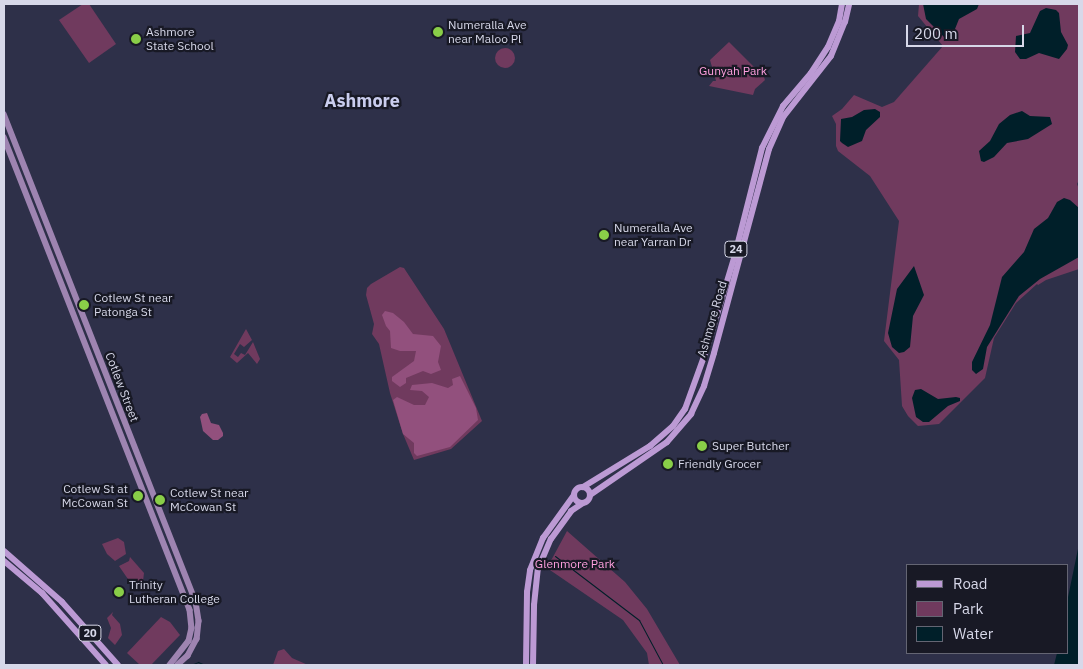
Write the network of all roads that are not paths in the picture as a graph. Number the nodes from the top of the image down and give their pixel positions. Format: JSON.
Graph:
{"nodes":[{"id":1,"x":842,"y":4,"type":"edge"},
{"id":2,"x":849,"y":4,"type":"edge"},
{"id":3,"x":795,"y":96,"type":"junction"},
{"id":4,"x":4,"y":114,"type":"edge"},
{"id":5,"x":4,"y":137,"type":"edge"},
{"id":6,"x":583,"y":486,"type":"junction"},
{"id":7,"x":574,"y":495,"type":"junction"},
{"id":8,"x":590,"y":495,"type":"junction"},
{"id":9,"x":582,"y":503,"type":"junction"},
{"id":10,"x":4,"y":551,"type":"edge"},
{"id":11,"x":4,"y":561,"type":"edge"},
{"id":12,"x":106,"y":665,"type":"edge"},
{"id":13,"x":118,"y":665,"type":"edge"},
{"id":14,"x":170,"y":665,"type":"edge"},
{"id":15,"x":178,"y":665,"type":"edge"},
{"id":16,"x":526,"y":665,"type":"edge"},
{"id":17,"x":533,"y":665,"type":"edge"}],
"edges":[{"from":1,"to":3,"type":"main road","name":"Ashmore Road","number":"24"},
{"from":2,"to":3,"type":"main road","name":"Ashmore Road","number":"24"},
{"from":3,"to":6,"type":"main road","name":"Ashmore Road","number":"24"},
{"from":3,"to":8,"type":"main road","name":"Ashmore Road","number":"24"},
{"from":4,"to":15,"type":"main road","name":"Cotlew Street"},
{"from":5,"to":14,"type":"main road","name":"Cotlew Street"},
{"from":6,"to":7,"type":"main road","number":"24"},
{"from":6,"to":8,"type":"main road"},
{"from":7,"to":9,"type":"main road"},
{"from":7,"to":16,"type":"main road","number":"24"},
{"from":8,"to":9,"type":"main road","number":"24"},
{"from":9,"to":17,"type":"main road","number":"24"},
{"from":10,"to":13,"type":"main road","number":"20"},
{"from":11,"to":12,"type":"main road","number":"20"}]}
